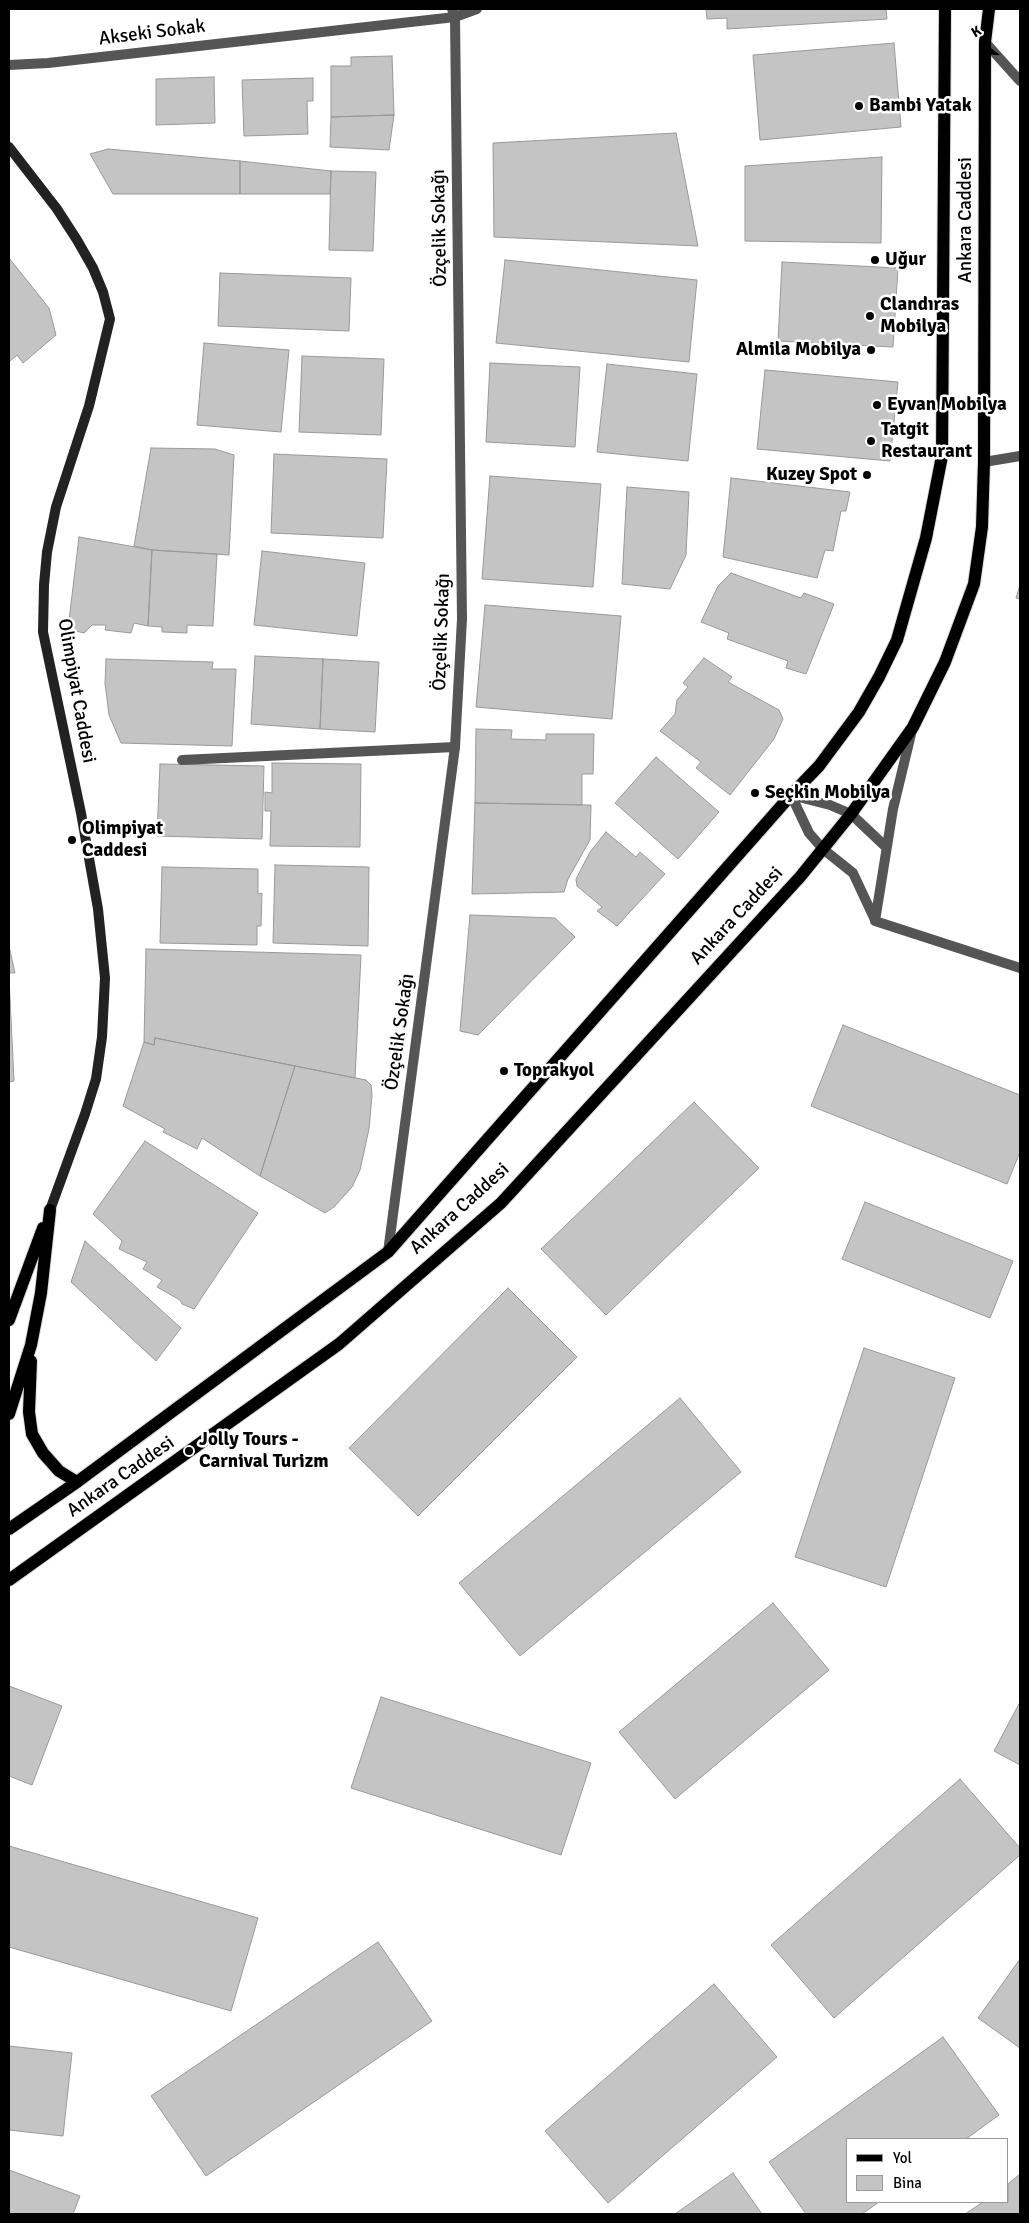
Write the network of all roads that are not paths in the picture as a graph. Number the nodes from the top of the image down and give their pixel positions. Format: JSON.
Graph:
{"nodes":[{"id":1,"x":477,"y":9,"type":"edge"},
{"id":2,"x":946,"y":9,"type":"edge"},
{"id":3,"x":989,"y":9,"type":"edge"},
{"id":4,"x":454,"y":13,"type":"edge"},
{"id":5,"x":985,"y":42,"type":"junction"},
{"id":6,"x":9,"y":65,"type":"edge"},
{"id":7,"x":1020,"y":80,"type":"edge"},
{"id":8,"x":9,"y":147,"type":"edge"},
{"id":9,"x":1020,"y":456,"type":"edge"},
{"id":10,"x":984,"y":462,"type":"junction"},
{"id":11,"x":912,"y":727,"type":"junction"},
{"id":12,"x":455,"y":747,"type":"junction"},
{"id":13,"x":182,"y":760,"type":"dead end"},
{"id":14,"x":791,"y":794,"type":"junction"},
{"id":15,"x":851,"y":814,"type":"junction"},
{"id":16,"x":886,"y":847,"type":"junction"},
{"id":17,"x":824,"y":849,"type":"junction"},
{"id":18,"x":875,"y":921,"type":"junction"},
{"id":19,"x":1020,"y":968,"type":"edge"},
{"id":20,"x":50,"y":1210,"type":"junction"},
{"id":21,"x":388,"y":1252,"type":"junction"},
{"id":22,"x":9,"y":1320,"type":"edge"},
{"id":23,"x":31,"y":1345,"type":"junction"},
{"id":24,"x":9,"y":1414,"type":"edge"},
{"id":25,"x":77,"y":1482,"type":"junction"},
{"id":26,"x":9,"y":1528,"type":"edge"},
{"id":27,"x":9,"y":1580,"type":"edge"}],
"edges":[{"from":1,"to":4,"type":"street","name":"Akseki Sokak"},
{"from":2,"to":14,"type":"main road","name":"Ankara Caddesi"},
{"from":3,"to":5,"type":"main road","name":"Ankara Caddesi"},
{"from":4,"to":6,"type":"street","name":"Akseki Sokak"},
{"from":4,"to":12,"type":"street","name":"Özçelik Sokağı"},
{"from":5,"to":7,"type":"street"},
{"from":5,"to":10,"type":"main road","name":"Ankara Caddesi"},
{"from":8,"to":20,"type":"main road","name":"Olimpiyat Caddesi"},
{"from":9,"to":10,"type":"street"},
{"from":10,"to":11,"type":"main road","name":"Ankara Caddesi"},
{"from":11,"to":15,"type":"main road","name":"Ankara Caddesi"},
{"from":11,"to":16,"type":"street"},
{"from":12,"to":13,"type":"street"},
{"from":12,"to":21,"type":"street","name":"Özçelik Sokağı"},
{"from":14,"to":15,"type":"street"},
{"from":14,"to":17,"type":"street"},
{"from":14,"to":21,"type":"main road","name":"Ankara Caddesi"},
{"from":15,"to":16,"type":"street"},
{"from":15,"to":17,"type":"main road","name":"Ankara Caddesi"},
{"from":16,"to":18,"type":"street"},
{"from":17,"to":18,"type":"street"},
{"from":17,"to":27,"type":"main road","name":"Ankara Caddesi"},
{"from":18,"to":19,"type":"street"},
{"from":20,"to":22,"type":"main road"},
{"from":20,"to":23,"type":"main road"},
{"from":21,"to":25,"type":"main road","name":"Ankara Caddesi"},
{"from":23,"to":24,"type":"main road"},
{"from":23,"to":25,"type":"main road"},
{"from":25,"to":26,"type":"main road","name":"Ankara Caddesi"}]}
